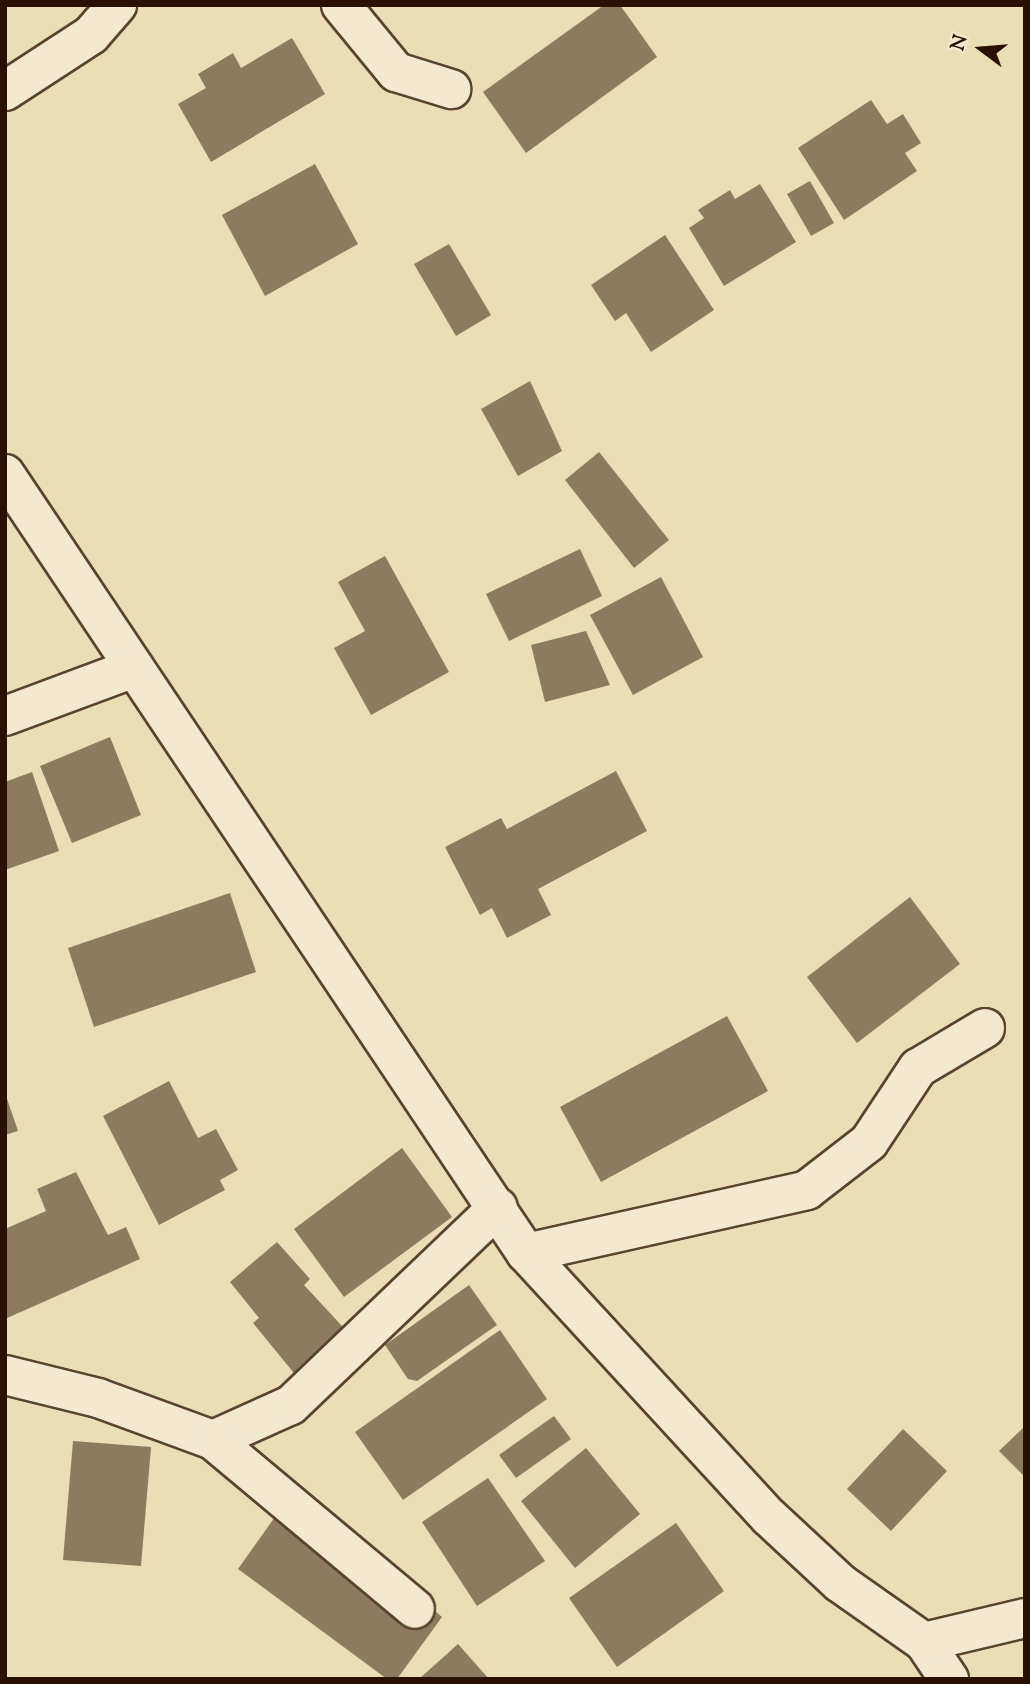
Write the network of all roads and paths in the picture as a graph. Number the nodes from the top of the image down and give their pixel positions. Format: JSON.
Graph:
{"nodes":[{"id":1,"x":117,"y":5,"type":"edge"},
{"id":2,"x":341,"y":5,"type":"edge"},
{"id":3,"x":451,"y":89,"type":"dead end"},
{"id":4,"x":5,"y":90,"type":"edge"},
{"id":5,"x":5,"y":474,"type":"edge"},
{"id":6,"x":134,"y":668,"type":"junction"},
{"id":7,"x":5,"y":716,"type":"edge"},
{"id":8,"x":985,"y":1028,"type":"dead end"},
{"id":9,"x":498,"y":1207,"type":"junction"},
{"id":10,"x":526,"y":1253,"type":"junction"},
{"id":11,"x":5,"y":1375,"type":"edge"},
{"id":12,"x":213,"y":1440,"type":"junction"},
{"id":13,"x":415,"y":1609,"type":"dead end"},
{"id":14,"x":1025,"y":1618,"type":"edge"},
{"id":15,"x":924,"y":1642,"type":"junction"},
{"id":16,"x":950,"y":1679,"type":"edge"}],
"edges":[{"from":1,"to":4,"type":"street"},
{"from":2,"to":3,"type":"street"},
{"from":5,"to":6,"type":"street"},
{"from":6,"to":7,"type":"street"},
{"from":6,"to":9,"type":"street"},
{"from":8,"to":10,"type":"street"},
{"from":9,"to":10,"type":"street"},
{"from":9,"to":12,"type":"street"},
{"from":10,"to":15,"type":"street"},
{"from":11,"to":12,"type":"street"},
{"from":12,"to":13,"type":"street"},
{"from":14,"to":15,"type":"street"},
{"from":15,"to":16,"type":"street"}]}
